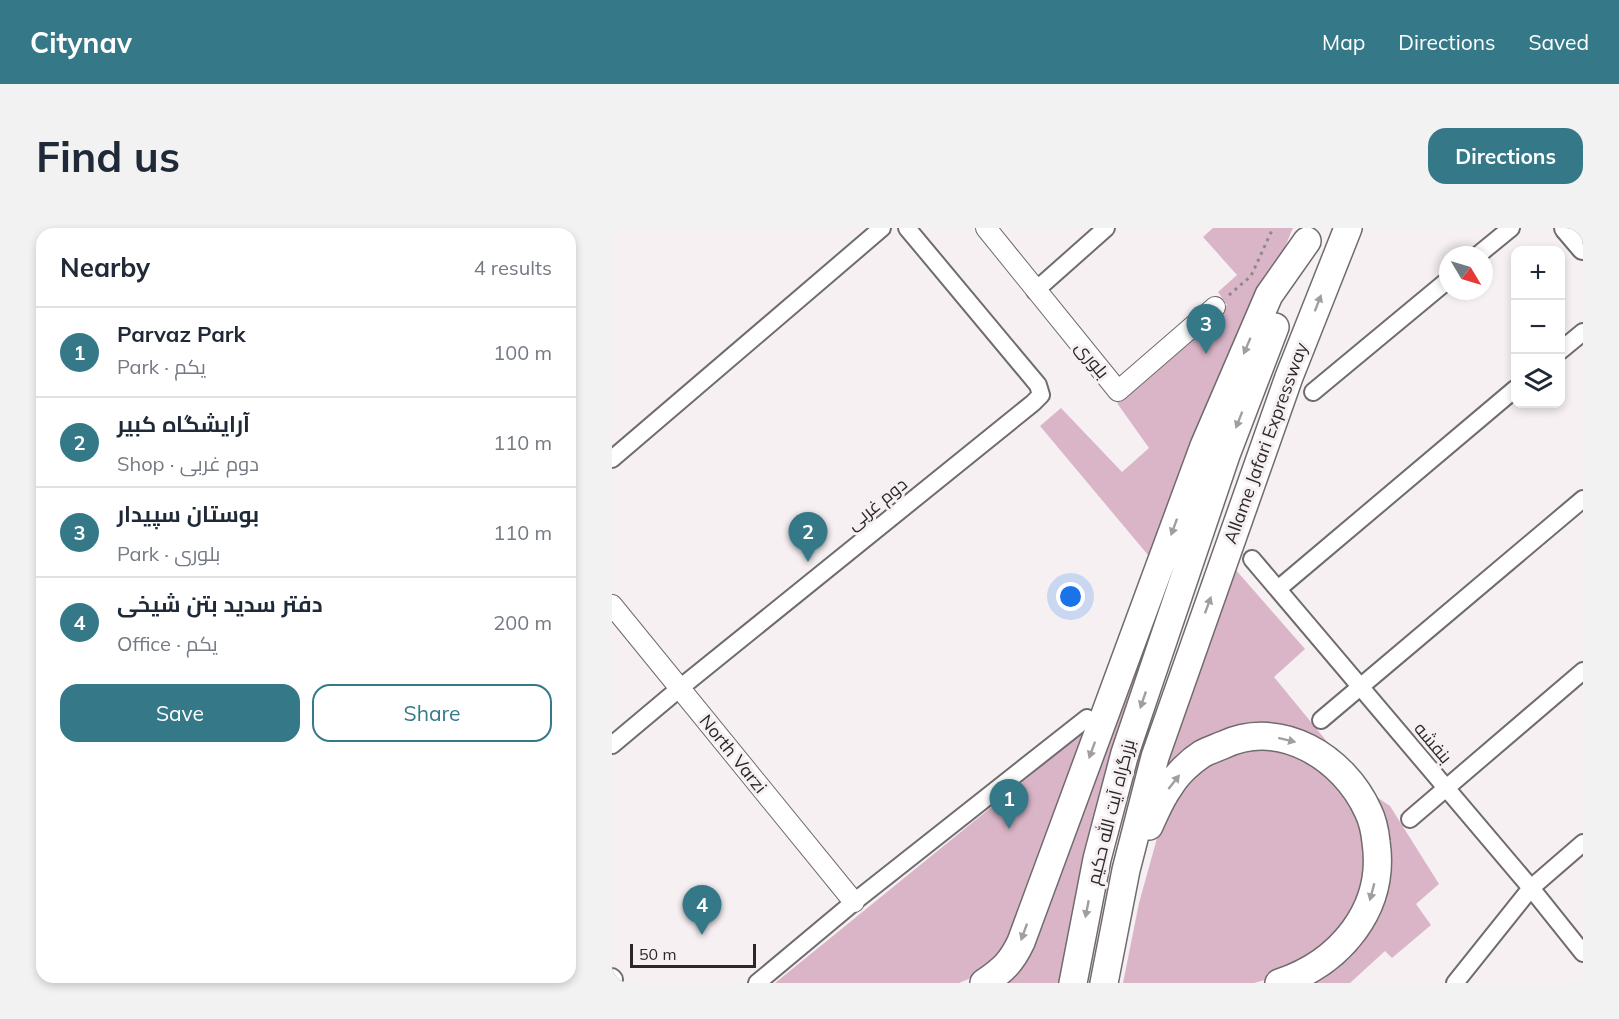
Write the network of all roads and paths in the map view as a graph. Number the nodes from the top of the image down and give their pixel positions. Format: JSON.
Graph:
{"nodes":[{"id":1,"x":882,"y":228,"type":"edge"},
{"id":2,"x":907,"y":228,"type":"edge"},
{"id":3,"x":986,"y":228,"type":"edge"},
{"id":4,"x":1106,"y":228,"type":"edge"},
{"id":5,"x":1273,"y":228,"type":"edge"},
{"id":6,"x":1348,"y":228,"type":"edge"},
{"id":7,"x":1511,"y":228,"type":"edge"},
{"id":8,"x":1566,"y":228,"type":"edge"},
{"id":9,"x":1310,"y":235,"type":"edge"},
{"id":10,"x":1489,"y":246,"type":"edge"},
{"id":11,"x":1583,"y":248,"type":"edge"},
{"id":12,"x":1439,"y":287,"type":"edge"},
{"id":13,"x":1035,"y":291,"type":"junction"},
{"id":14,"x":1215,"y":307,"type":"joint"},
{"id":15,"x":1583,"y":332,"type":"edge"},
{"id":16,"x":1565,"y":347,"type":"edge"},
{"id":17,"x":1313,"y":392,"type":"dead end"},
{"id":18,"x":1511,"y":392,"type":"edge"},
{"id":19,"x":612,"y":459,"type":"edge"},
{"id":20,"x":1583,"y":499,"type":"edge"},
{"id":21,"x":1252,"y":559,"type":"dead end"},
{"id":22,"x":1278,"y":589,"type":"junction"},
{"id":23,"x":612,"y":605,"type":"edge"},
{"id":24,"x":1162,"y":645,"type":"joint"},
{"id":25,"x":1189,"y":660,"type":"joint"},
{"id":26,"x":1583,"y":671,"type":"edge"},
{"id":27,"x":1360,"y":687,"type":"junction"},
{"id":28,"x":680,"y":688,"type":"junction"},
{"id":29,"x":1087,"y":718,"type":"dead end"},
{"id":30,"x":1321,"y":720,"type":"dead end"},
{"id":31,"x":612,"y":745,"type":"edge"},
{"id":32,"x":1446,"y":788,"type":"junction"},
{"id":33,"x":1410,"y":819,"type":"dead end"},
{"id":34,"x":1583,"y":843,"type":"edge"},
{"id":35,"x":1126,"y":870,"type":"junction"},
{"id":36,"x":1531,"y":888,"type":"junction"},
{"id":37,"x":854,"y":902,"type":"junction"},
{"id":38,"x":1583,"y":952,"type":"edge"},
{"id":39,"x":758,"y":983,"type":"edge"},
{"id":40,"x":984,"y":983,"type":"edge"},
{"id":41,"x":1073,"y":983,"type":"edge"},
{"id":42,"x":1104,"y":983,"type":"edge"},
{"id":43,"x":1279,"y":983,"type":"edge"},
{"id":44,"x":1455,"y":983,"type":"edge"}],
"edges":[{"from":1,"to":19,"type":"street"},
{"from":2,"to":28,"type":"street","name":"دوم غربی"},
{"from":3,"to":13,"type":"street","name":"بلوری"},
{"from":4,"to":13,"type":"street"},
{"from":5,"to":14,"type":"path"},
{"from":25,"to":6,"type":"highway","name":"Allame Jafari Expressway","one_way":true},
{"from":7,"to":10,"type":"street"},
{"from":8,"to":11,"type":"main road"},
{"from":9,"to":24,"type":"highway","name":"Allame Jafari Expressway","one_way":true},
{"from":9,"to":40,"type":"highway","one_way":true},
{"from":12,"to":17,"type":"street"},
{"from":13,"to":14,"type":"street","name":"بلوری"},
{"from":15,"to":16,"type":"street"},
{"from":18,"to":22,"type":"street"},
{"from":20,"to":27,"type":"street"},
{"from":21,"to":22,"type":"street","name":"بنفشه"},
{"from":22,"to":27,"type":"street","name":"بنفشه"},
{"from":23,"to":28,"type":"street","name":"North Varzi"},
{"from":24,"to":41,"type":"highway","name":"بزرگراه آیت الله حکیم","one_way":true},
{"from":25,"to":35,"type":"highway","name":"بزرگراه آیت الله حکیم"},
{"from":26,"to":32,"type":"street"},
{"from":27,"to":30,"type":"street"},
{"from":27,"to":32,"type":"street","name":"بنفشه"},
{"from":28,"to":31,"type":"street","name":"دوم غربی"},
{"from":28,"to":37,"type":"street","name":"North Varzi"},
{"from":29,"to":37,"type":"street"},
{"from":32,"to":33,"type":"street"},
{"from":32,"to":36,"type":"street","name":"بنفشه"},
{"from":34,"to":36,"type":"street"},
{"from":35,"to":42,"type":"highway","name":"بزرگراه آیت الله حکیم"},
{"from":35,"to":43,"type":"highway","one_way":true},
{"from":36,"to":38,"type":"street","name":"بنفشه"},
{"from":36,"to":44,"type":"street"},
{"from":37,"to":39,"type":"street"}]}
